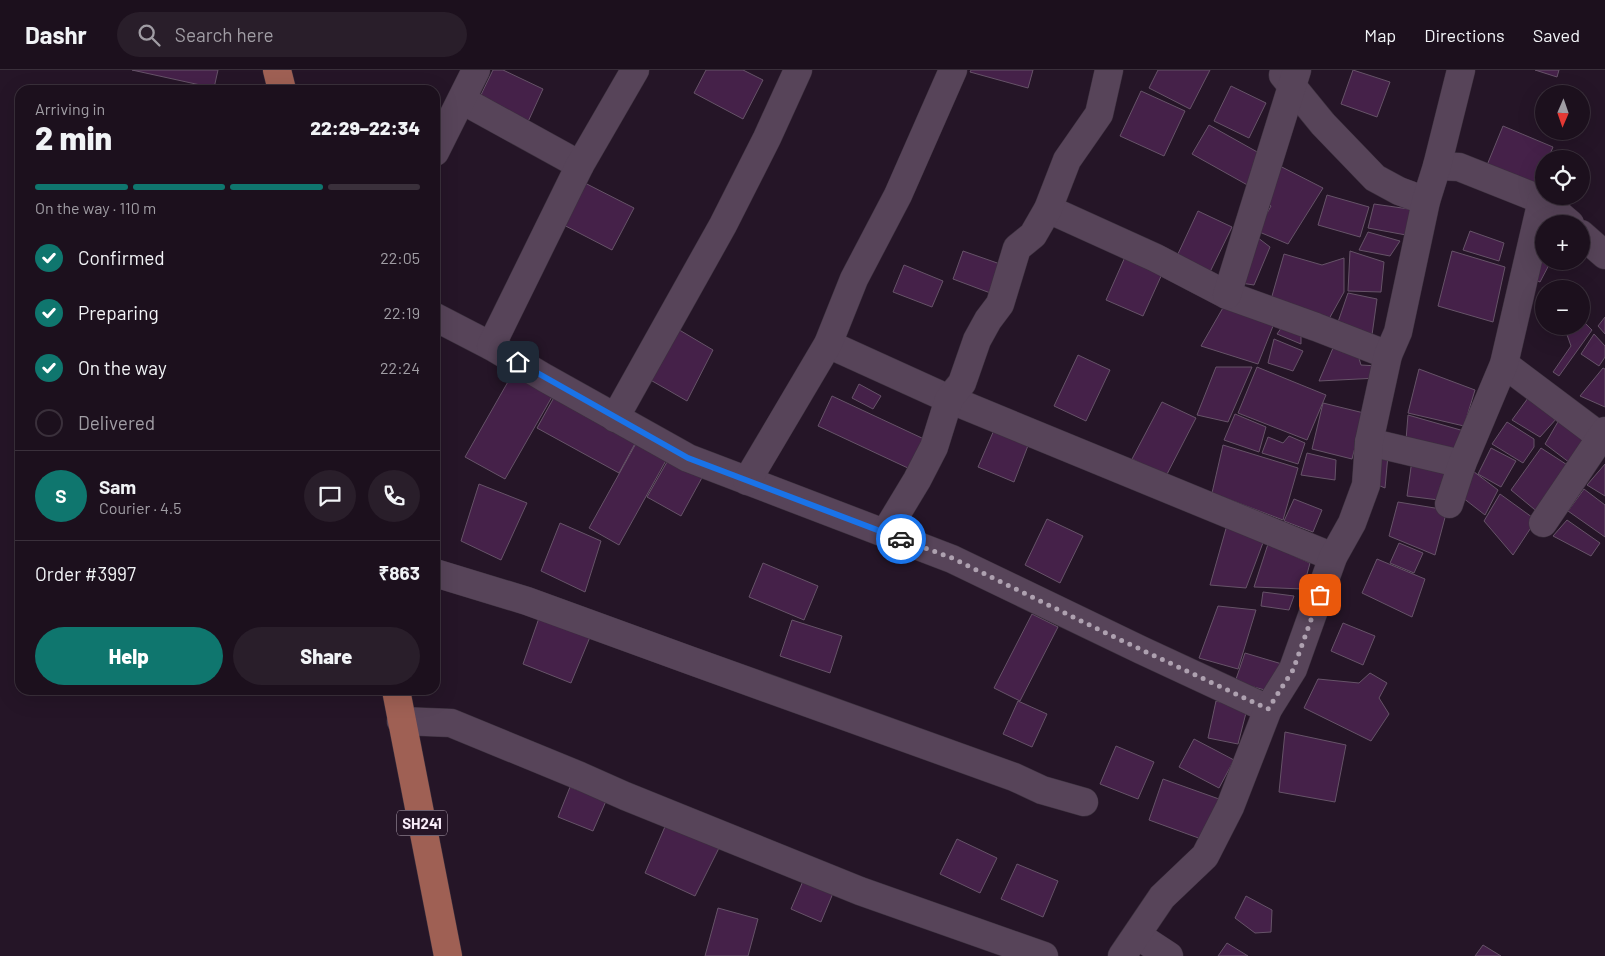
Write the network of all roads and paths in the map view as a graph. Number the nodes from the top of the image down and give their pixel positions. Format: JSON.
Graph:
{"nodes":[{"id":1,"x":277,"y":70,"type":"edge"},
{"id":2,"x":476,"y":70,"type":"edge"},
{"id":3,"x":635,"y":70,"type":"edge"},
{"id":4,"x":798,"y":70,"type":"edge"},
{"id":5,"x":953,"y":70,"type":"edge"},
{"id":6,"x":1109,"y":70,"type":"edge"},
{"id":7,"x":1461,"y":70,"type":"edge"},
{"id":8,"x":1289,"y":75,"type":"edge"},
{"id":9,"x":281,"y":85,"type":"edge"},
{"id":10,"x":462,"y":100,"type":"junction"},
{"id":11,"x":440,"y":142,"type":"edge"},
{"id":12,"x":580,"y":164,"type":"junction"},
{"id":13,"x":1437,"y":166,"type":"junction"},
{"id":14,"x":1535,"y":197,"type":"edge"},
{"id":15,"x":1426,"y":201,"type":"junction"},
{"id":16,"x":1541,"y":205,"type":"edge"},
{"id":17,"x":1548,"y":205,"type":"edge"},
{"id":18,"x":1048,"y":209,"type":"junction"},
{"id":19,"x":1560,"y":215,"type":"edge"},
{"id":20,"x":1590,"y":242,"type":"edge"},
{"id":21,"x":1605,"y":255,"type":"edge"},
{"id":22,"x":1227,"y":296,"type":"junction"},
{"id":23,"x":440,"y":320,"type":"edge"},
{"id":24,"x":828,"y":344,"type":"junction"},
{"id":25,"x":491,"y":346,"type":"junction"},
{"id":26,"x":1388,"y":355,"type":"junction"},
{"id":27,"x":1504,"y":364,"type":"junction"},
{"id":28,"x":949,"y":399,"type":"junction"},
{"id":29,"x":615,"y":418,"type":"junction"},
{"id":30,"x":1604,"y":436,"type":"edge"},
{"id":31,"x":1369,"y":442,"type":"junction"},
{"id":32,"x":1462,"y":464,"type":"junction"},
{"id":33,"x":747,"y":481,"type":"junction"},
{"id":34,"x":1449,"y":504,"type":"dead end"},
{"id":35,"x":1543,"y":523,"type":"dead end"},
{"id":36,"x":885,"y":533,"type":"junction"},
{"id":37,"x":1333,"y":557,"type":"junction"},
{"id":38,"x":440,"y":574,"type":"edge"},
{"id":39,"x":397,"y":695,"type":"edge"},
{"id":40,"x":1268,"y":709,"type":"junction"},
{"id":41,"x":402,"y":721,"type":"junction"},
{"id":42,"x":1084,"y":802,"type":"dead end"},
{"id":43,"x":1130,"y":946,"type":"edge"},
{"id":44,"x":448,"y":956,"type":"edge"},
{"id":45,"x":1044,"y":956,"type":"edge"},
{"id":46,"x":1169,"y":956,"type":"edge"}],
"edges":[{"from":1,"to":9,"type":"main road"},
{"from":2,"to":10,"type":"street"},
{"from":3,"to":12,"type":"street"},
{"from":4,"to":29,"type":"street"},
{"from":5,"to":24,"type":"street"},
{"from":6,"to":18,"type":"street"},
{"from":7,"to":13,"type":"street"},
{"from":8,"to":15,"type":"street"},
{"from":8,"to":22,"type":"street"},
{"from":10,"to":11,"type":"street"},
{"from":10,"to":12,"type":"street"},
{"from":12,"to":25,"type":"street"},
{"from":13,"to":14,"type":"street"},
{"from":13,"to":15,"type":"street"},
{"from":15,"to":26,"type":"street"},
{"from":16,"to":27,"type":"street"},
{"from":17,"to":19,"type":"street"},
{"from":18,"to":22,"type":"street"},
{"from":18,"to":28,"type":"street"},
{"from":20,"to":21,"type":"street"},
{"from":22,"to":26,"type":"street"},
{"from":23,"to":25,"type":"street"},
{"from":24,"to":28,"type":"street"},
{"from":24,"to":33,"type":"street"},
{"from":25,"to":29,"type":"street"},
{"from":26,"to":31,"type":"street"},
{"from":27,"to":30,"type":"street"},
{"from":27,"to":32,"type":"street"},
{"from":28,"to":36,"type":"street"},
{"from":28,"to":37,"type":"street"},
{"from":29,"to":33,"type":"street"},
{"from":30,"to":35,"type":"street"},
{"from":31,"to":32,"type":"street"},
{"from":31,"to":37,"type":"street"},
{"from":32,"to":34,"type":"street"},
{"from":33,"to":36,"type":"street"},
{"from":36,"to":40,"type":"street"},
{"from":37,"to":40,"type":"street"},
{"from":38,"to":42,"type":"street"},
{"from":39,"to":41,"type":"main road","number":"SH241"},
{"from":40,"to":43,"type":"street"},
{"from":41,"to":44,"type":"main road","number":"SH241"},
{"from":41,"to":45,"type":"street"},
{"from":43,"to":46,"type":"street"}]}
